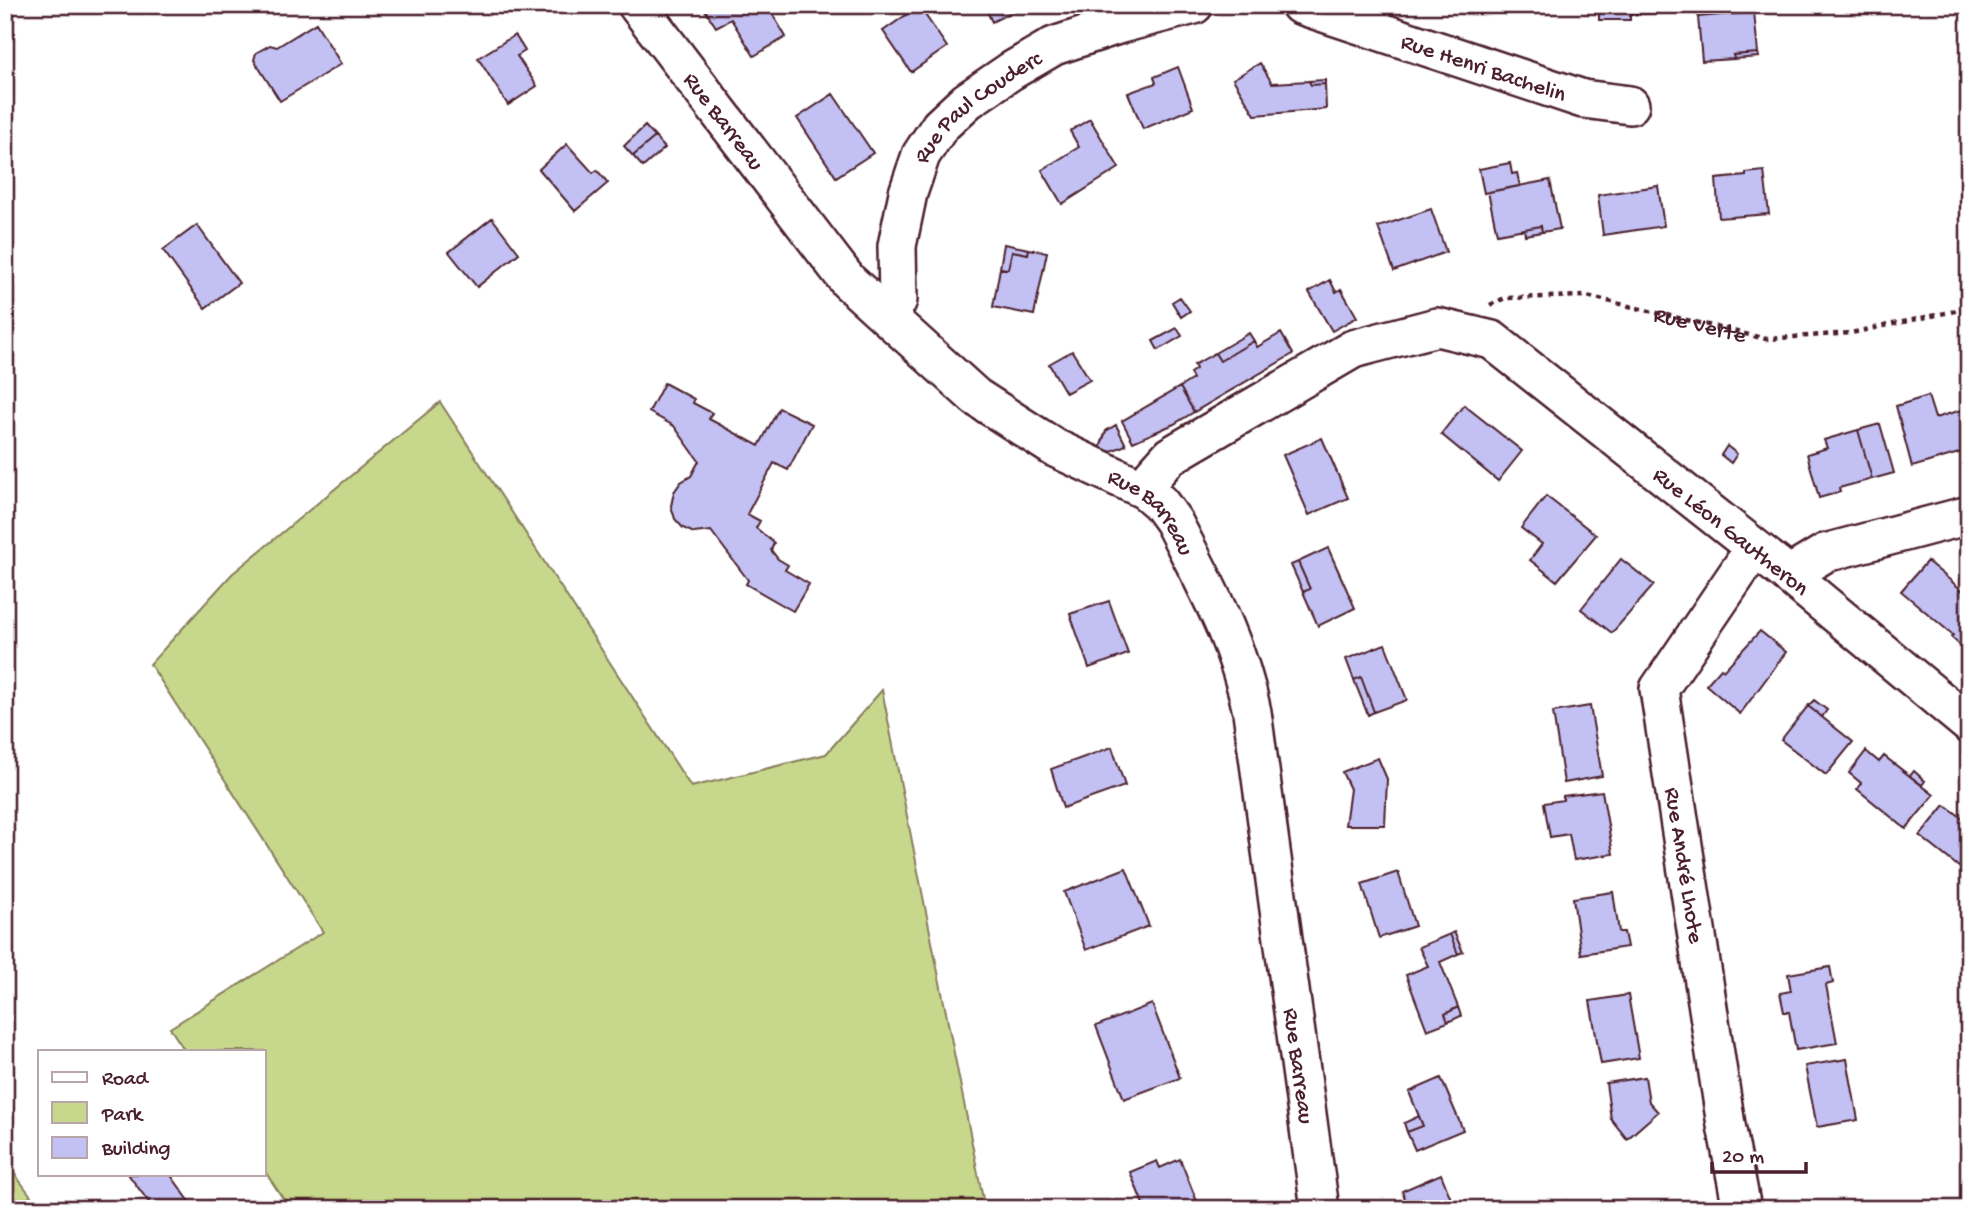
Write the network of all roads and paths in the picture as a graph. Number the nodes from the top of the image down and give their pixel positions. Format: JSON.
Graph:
{"nodes":[{"id":1,"x":637,"y":5,"type":"edge"},
{"id":2,"x":1194,"y":5,"type":"edge"},
{"id":3,"x":1300,"y":5,"type":"edge"},
{"id":4,"x":1630,"y":105,"type":"dead end"},
{"id":5,"x":1969,"y":308,"type":"edge"},
{"id":6,"x":888,"y":317,"type":"junction"},
{"id":7,"x":1437,"y":327,"type":"junction"},
{"id":8,"x":1145,"y":490,"type":"junction"},
{"id":9,"x":1969,"y":515,"type":"edge"},
{"id":10,"x":1754,"y":549,"type":"junction"},
{"id":11,"x":1789,"y":575,"type":"junction"},
{"id":12,"x":1969,"y":724,"type":"edge"},
{"id":13,"x":1320,"y":1209,"type":"edge"},
{"id":14,"x":1742,"y":1209,"type":"edge"}],
"edges":[{"from":1,"to":6,"type":"street","name":"Rue Barreau"},
{"from":2,"to":6,"type":"street","name":"Rue Paul Couderc"},
{"from":3,"to":4,"type":"street","name":"Rue Henri Bachelin"},
{"from":5,"to":7,"type":"path","name":"Rue Verte"},
{"from":6,"to":8,"type":"street","name":"Rue Barreau"},
{"from":7,"to":8,"type":"street"},
{"from":7,"to":10,"type":"street","name":"Rue Léon Gautheron"},
{"from":8,"to":13,"type":"street","name":"Rue Barreau"},
{"from":9,"to":11,"type":"street"},
{"from":10,"to":11,"type":"street","name":"Rue Léon Gautheron"},
{"from":10,"to":14,"type":"street","name":"Rue André Lhote"},
{"from":11,"to":12,"type":"street","name":"Rue Léon Gautheron"}]}
